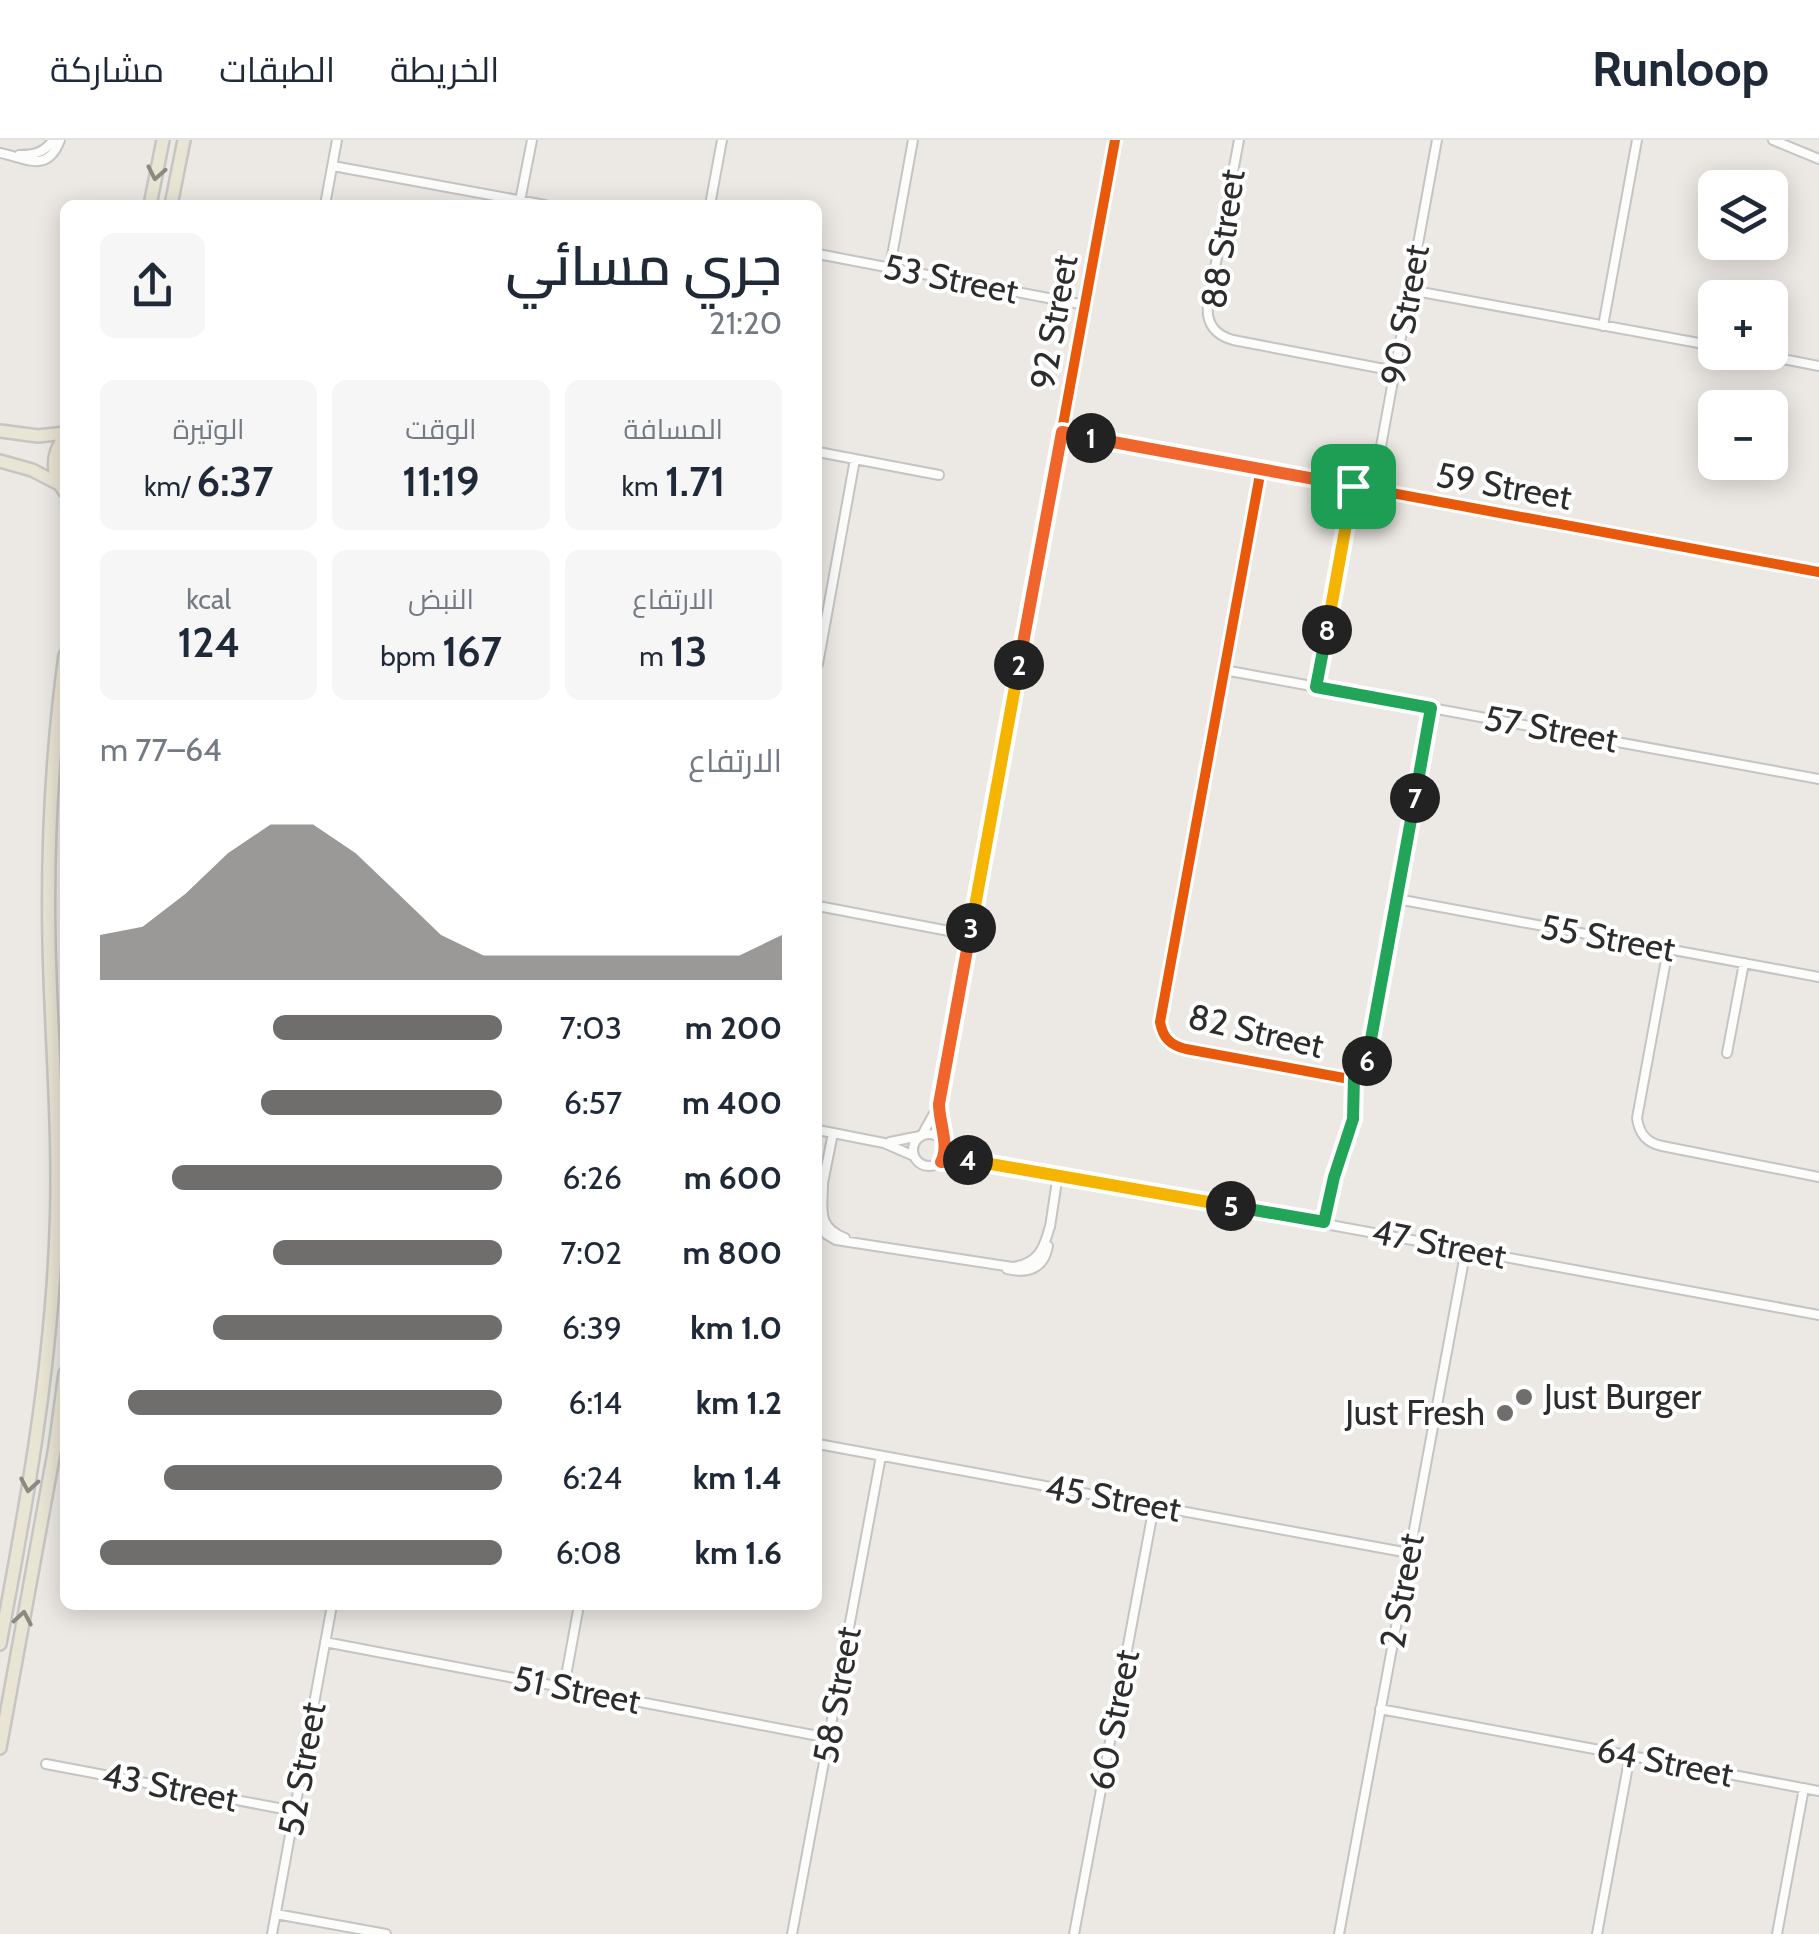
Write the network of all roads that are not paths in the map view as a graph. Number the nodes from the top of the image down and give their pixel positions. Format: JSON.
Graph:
{"nodes":[{"id":1,"x":57,"y":140,"type":"edge"},
{"id":2,"x":163,"y":140,"type":"edge"},
{"id":3,"x":184,"y":140,"type":"edge"},
{"id":4,"x":338,"y":140,"type":"edge"},
{"id":5,"x":532,"y":140,"type":"edge"},
{"id":6,"x":722,"y":140,"type":"edge"},
{"id":7,"x":912,"y":140,"type":"edge"},
{"id":8,"x":1115,"y":140,"type":"edge"},
{"id":9,"x":1238,"y":140,"type":"edge"},
{"id":10,"x":1437,"y":140,"type":"edge"},
{"id":11,"x":1637,"y":140,"type":"edge"},
{"id":12,"x":1773,"y":140,"type":"edge"},
{"id":13,"x":5,"y":154,"type":"edge"},
{"id":14,"x":1819,"y":159,"type":"edge"},
{"id":15,"x":333,"y":166,"type":"junction"},
{"id":16,"x":151,"y":200,"type":"edge"},
{"id":17,"x":172,"y":200,"type":"edge"},
{"id":18,"x":327,"y":200,"type":"edge"},
{"id":19,"x":520,"y":200,"type":"joint"},
{"id":20,"x":711,"y":200,"type":"edge"},
{"id":21,"x":822,"y":255,"type":"edge"},
{"id":22,"x":890,"y":266,"type":"junction"},
{"id":23,"x":1410,"y":290,"type":"junction"},
{"id":24,"x":1085,"y":305,"type":"junction"},
{"id":25,"x":1603,"y":326,"type":"junction"},
{"id":26,"x":1698,"y":343,"type":"edge"},
{"id":27,"x":1788,"y":360,"type":"edge"},
{"id":28,"x":1819,"y":366,"type":"edge"},
{"id":29,"x":1396,"y":370,"type":"junction"},
{"id":30,"x":0,"y":431,"type":"edge"},
{"id":31,"x":1062,"y":432,"type":"junction"},
{"id":32,"x":60,"y":435,"type":"edge"},
{"id":33,"x":60,"y":444,"type":"edge"},
{"id":34,"x":822,"y":453,"type":"edge"},
{"id":35,"x":855,"y":459,"type":"junction"},
{"id":36,"x":0,"y":462,"type":"edge"},
{"id":37,"x":1261,"y":470,"type":"junction"},
{"id":38,"x":939,"y":475,"type":"dead end"},
{"id":39,"x":60,"y":482,"type":"edge"},
{"id":40,"x":1353,"y":486,"type":"junction"},
{"id":41,"x":60,"y":487,"type":"edge"},
{"id":42,"x":1373,"y":490,"type":"junction"},
{"id":43,"x":1819,"y":572,"type":"edge"},
{"id":44,"x":822,"y":642,"type":"edge"},
{"id":45,"x":1224,"y":670,"type":"junction"},
{"id":46,"x":1316,"y":687,"type":"junction"},
{"id":47,"x":60,"y":698,"type":"edge"},
{"id":48,"x":1431,"y":708,"type":"junction"},
{"id":49,"x":1819,"y":779,"type":"edge"},
{"id":50,"x":1396,"y":899,"type":"junction"},
{"id":51,"x":822,"y":907,"type":"edge"},
{"id":52,"x":970,"y":936,"type":"junction"},
{"id":53,"x":1668,"y":949,"type":"junction"},
{"id":54,"x":1744,"y":963,"type":"junction"},
{"id":55,"x":1819,"y":977,"type":"edge"},
{"id":56,"x":1727,"y":1053,"type":"dead end"},
{"id":57,"x":1354,"y":1076,"type":"junction"},
{"id":58,"x":939,"y":1104,"type":"junction"},
{"id":59,"x":822,"y":1131,"type":"edge"},
{"id":60,"x":833,"y":1133,"type":"junction"},
{"id":61,"x":920,"y":1136,"type":"junction"},
{"id":62,"x":944,"y":1142,"type":"junction"},
{"id":63,"x":884,"y":1143,"type":"junction"},
{"id":64,"x":914,"y":1156,"type":"junction"},
{"id":65,"x":978,"y":1160,"type":"junction"},
{"id":66,"x":941,"y":1162,"type":"junction"},
{"id":67,"x":1058,"y":1174,"type":"junction"},
{"id":68,"x":1819,"y":1177,"type":"edge"},
{"id":69,"x":823,"y":1184,"type":"junction"},
{"id":70,"x":822,"y":1187,"type":"edge"},
{"id":71,"x":1324,"y":1222,"type":"junction"},
{"id":72,"x":822,"y":1230,"type":"edge"},
{"id":73,"x":858,"y":1242,"type":"junction"},
{"id":74,"x":1466,"y":1249,"type":"junction"},
{"id":75,"x":1819,"y":1315,"type":"edge"},
{"id":76,"x":52,"y":1321,"type":"junction"},
{"id":77,"x":60,"y":1389,"type":"edge"},
{"id":78,"x":41,"y":1405,"type":"junction"},
{"id":79,"x":60,"y":1410,"type":"edge"},
{"id":80,"x":822,"y":1445,"type":"edge"},
{"id":81,"x":881,"y":1456,"type":"junction"},
{"id":82,"x":48,"y":1478,"type":"junction"},
{"id":83,"x":1154,"y":1506,"type":"junction"},
{"id":84,"x":1409,"y":1552,"type":"junction"},
{"id":85,"x":331,"y":1610,"type":"edge"},
{"id":86,"x":578,"y":1610,"type":"edge"},
{"id":87,"x":2,"y":1622,"type":"edge"},
{"id":88,"x":326,"y":1642,"type":"junction"},
{"id":89,"x":0,"y":1644,"type":"edge"},
{"id":90,"x":564,"y":1687,"type":"junction"},
{"id":91,"x":1380,"y":1709,"type":"junction"},
{"id":92,"x":829,"y":1738,"type":"junction"},
{"id":93,"x":0,"y":1748,"type":"edge"},
{"id":94,"x":1630,"y":1755,"type":"junction"},
{"id":95,"x":46,"y":1764,"type":"dead end"},
{"id":96,"x":1804,"y":1788,"type":"junction"},
{"id":97,"x":1819,"y":1791,"type":"edge"},
{"id":98,"x":294,"y":1811,"type":"junction"},
{"id":99,"x":276,"y":1914,"type":"junction"},
{"id":100,"x":272,"y":1934,"type":"edge"},
{"id":101,"x":386,"y":1934,"type":"edge"},
{"id":102,"x":792,"y":1934,"type":"edge"},
{"id":103,"x":1074,"y":1934,"type":"edge"},
{"id":104,"x":1338,"y":1934,"type":"edge"},
{"id":105,"x":1597,"y":1934,"type":"edge"},
{"id":106,"x":1779,"y":1934,"type":"edge"}],
"edges":[{"from":1,"to":13,"type":"street"},
{"from":2,"to":16,"type":"main road","one_way":true},
{"from":3,"to":17,"type":"main road"},
{"from":4,"to":15,"type":"street"},
{"from":5,"to":19,"type":"street"},
{"from":6,"to":20,"type":"street"},
{"from":7,"to":22,"type":"street"},
{"from":8,"to":24,"type":"street","name":"92 Street"},
{"from":9,"to":29,"type":"street","name":"88 Street"},
{"from":10,"to":23,"type":"street","name":"90 Street"},
{"from":11,"to":25,"type":"street"},
{"from":12,"to":14,"type":"street"},
{"from":15,"to":18,"type":"street"},
{"from":15,"to":19,"type":"street"},
{"from":21,"to":22,"type":"street","name":"53 Street"},
{"from":22,"to":24,"type":"street","name":"53 Street"},
{"from":23,"to":25,"type":"street"},
{"from":23,"to":29,"type":"street","name":"90 Street"},
{"from":24,"to":31,"type":"street","name":"92 Street"},
{"from":25,"to":26,"type":"street"},
{"from":27,"to":28,"type":"street"},
{"from":29,"to":42,"type":"street","name":"90 Street"},
{"from":30,"to":32,"type":"main road"},
{"from":31,"to":37,"type":"street","name":"59 Street"},
{"from":31,"to":52,"type":"street","name":"92 Street"},
{"from":33,"to":39,"type":"main road"},
{"from":34,"to":35,"type":"street"},
{"from":35,"to":38,"type":"street"},
{"from":35,"to":44,"type":"street"},
{"from":36,"to":41,"type":"main road"},
{"from":37,"to":40,"type":"street","name":"59 Street"},
{"from":37,"to":45,"type":"street","name":"82 Street"},
{"from":40,"to":42,"type":"street","name":"59 Street"},
{"from":40,"to":46,"type":"street"},
{"from":42,"to":43,"type":"street","name":"59 Street"},
{"from":45,"to":46,"type":"street","name":"57 Street"},
{"from":45,"to":57,"type":"street","name":"82 Street"},
{"from":46,"to":48,"type":"street","name":"57 Street"},
{"from":47,"to":76,"type":"main road"},
{"from":48,"to":49,"type":"street","name":"57 Street"},
{"from":48,"to":50,"type":"street","name":"82 Street"},
{"from":50,"to":53,"type":"street","name":"55 Street"},
{"from":50,"to":57,"type":"street","name":"82 Street"},
{"from":51,"to":52,"type":"street"},
{"from":52,"to":58,"type":"street","name":"92 Street"},
{"from":53,"to":54,"type":"street","name":"55 Street"},
{"from":53,"to":68,"type":"street"},
{"from":54,"to":55,"type":"street","name":"55 Street"},
{"from":54,"to":56,"type":"street"},
{"from":57,"to":71,"type":"street"},
{"from":58,"to":61,"type":"street","name":"92 Street"},
{"from":58,"to":62,"type":"street","name":"92 Street"},
{"from":59,"to":60,"type":"street"},
{"from":60,"to":63,"type":"street"},
{"from":60,"to":69,"type":"street"},
{"from":61,"to":62,"type":"street"},
{"from":61,"to":63,"type":"street"},
{"from":61,"to":64,"type":"street"},
{"from":62,"to":65,"type":"street","name":"47 Street"},
{"from":62,"to":66,"type":"street"},
{"from":63,"to":64,"type":"street"},
{"from":64,"to":66,"type":"street"},
{"from":65,"to":66,"type":"street","name":"47 Street"},
{"from":65,"to":67,"type":"street","name":"47 Street"},
{"from":67,"to":71,"type":"street","name":"47 Street"},
{"from":67,"to":73,"type":"street"},
{"from":69,"to":70,"type":"street"},
{"from":69,"to":73,"type":"street"},
{"from":71,"to":74,"type":"street","name":"47 Street"},
{"from":72,"to":73,"type":"street"},
{"from":74,"to":75,"type":"street","name":"47 Street"},
{"from":74,"to":84,"type":"street","name":"2 Street"},
{"from":76,"to":77,"type":"main road"},
{"from":76,"to":78,"type":"main road"},
{"from":78,"to":82,"type":"main road"},
{"from":78,"to":87,"type":"main road","one_way":true},
{"from":79,"to":82,"type":"main road"},
{"from":80,"to":81,"type":"street","name":"45 Street"},
{"from":81,"to":83,"type":"street","name":"45 Street"},
{"from":81,"to":92,"type":"street","name":"58 Street"},
{"from":93,"to":82,"type":"main road","one_way":true},
{"from":83,"to":84,"type":"street","name":"45 Street"},
{"from":83,"to":103,"type":"street","name":"60 Street"},
{"from":84,"to":91,"type":"street","name":"2 Street"},
{"from":85,"to":88,"type":"street","name":"52 Street"},
{"from":86,"to":90,"type":"street"},
{"from":87,"to":89,"type":"main road"},
{"from":88,"to":90,"type":"street","name":"51 Street"},
{"from":88,"to":98,"type":"street","name":"52 Street"},
{"from":90,"to":92,"type":"street","name":"51 Street"},
{"from":91,"to":94,"type":"street","name":"64 Street"},
{"from":91,"to":104,"type":"street","name":"2 Street"},
{"from":92,"to":102,"type":"street","name":"58 Street"},
{"from":94,"to":96,"type":"street","name":"64 Street"},
{"from":94,"to":105,"type":"street"},
{"from":95,"to":98,"type":"street","name":"43 Street"},
{"from":96,"to":97,"type":"street","name":"64 Street"},
{"from":96,"to":106,"type":"street"},
{"from":98,"to":99,"type":"street","name":"52 Street"},
{"from":99,"to":100,"type":"street","name":"52 Street"},
{"from":99,"to":101,"type":"street"}]}
